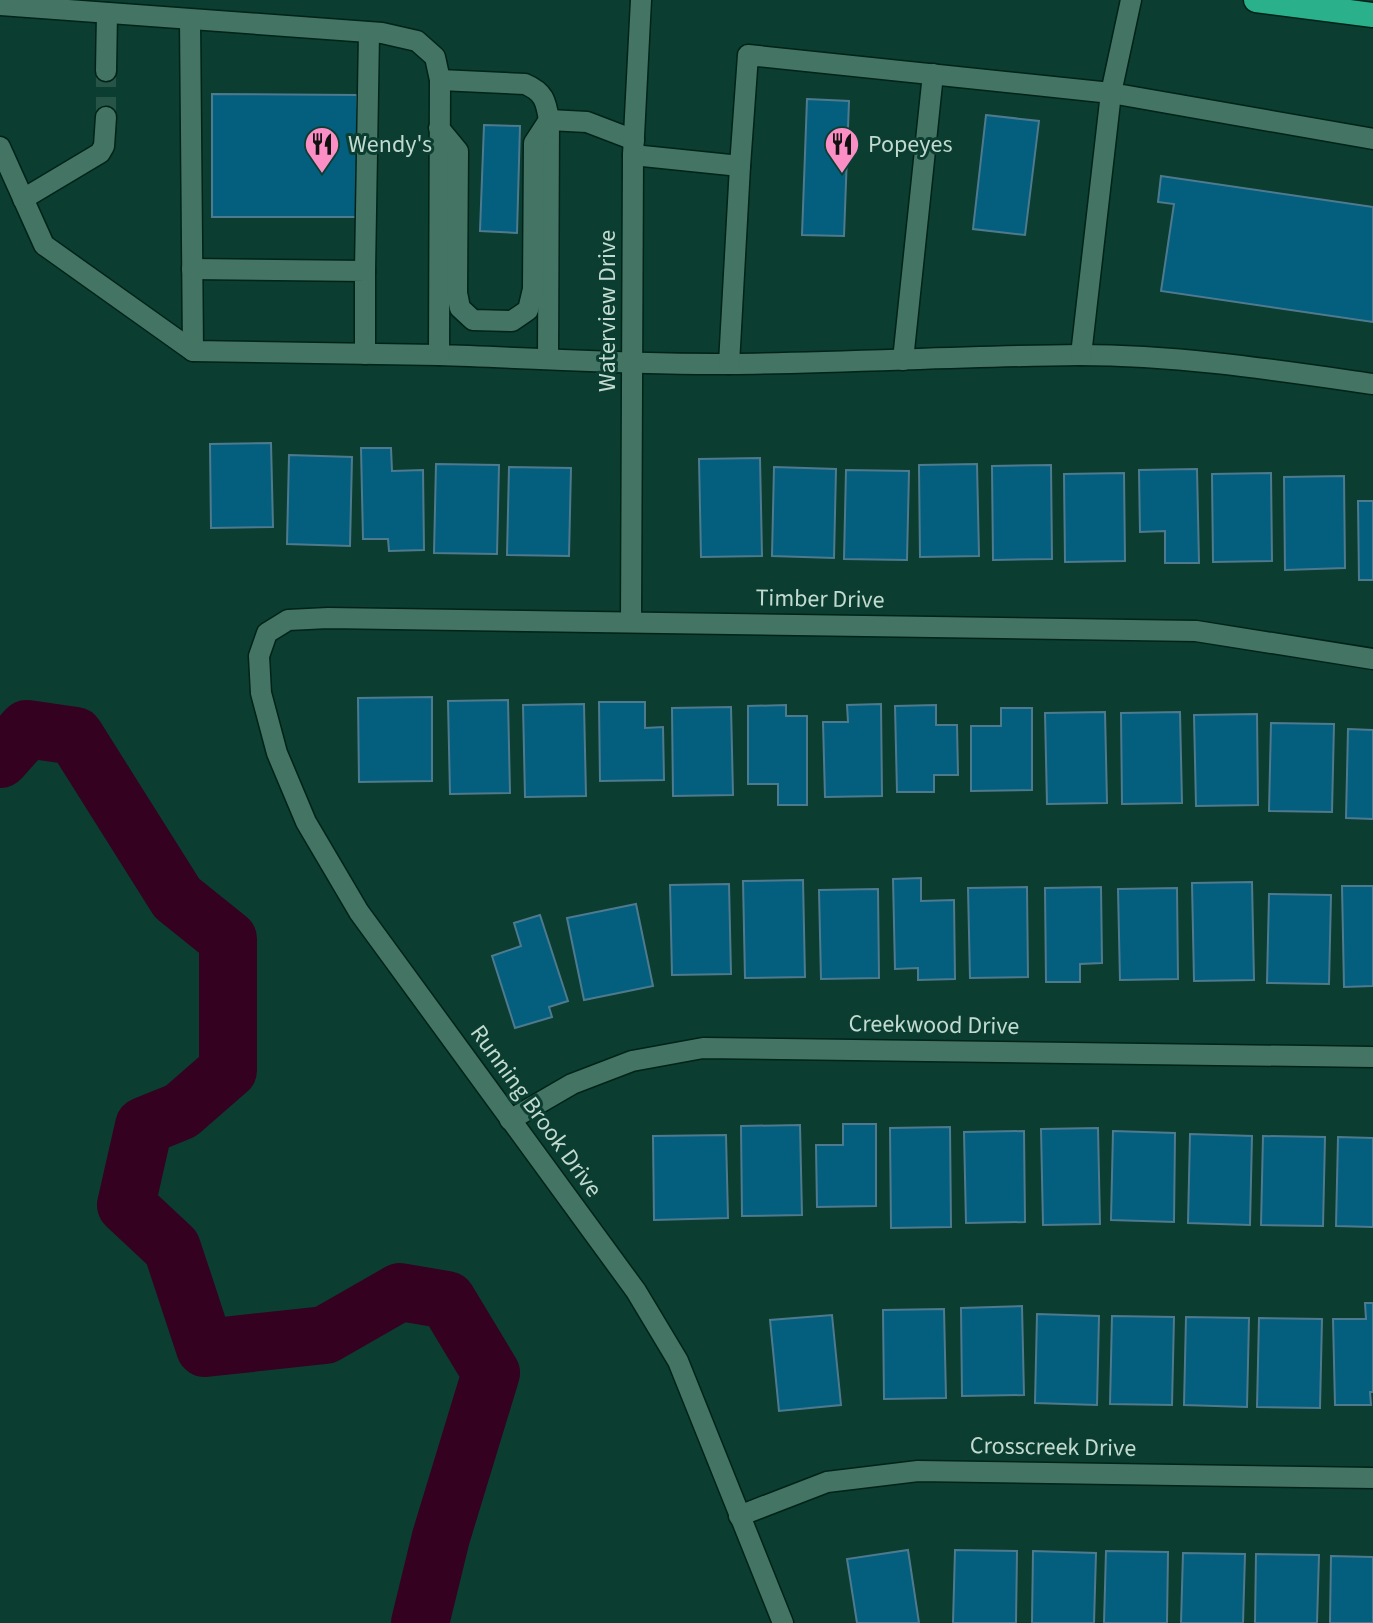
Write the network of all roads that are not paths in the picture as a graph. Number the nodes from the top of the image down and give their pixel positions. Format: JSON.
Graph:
{"nodes":[{"id":1,"x":641,"y":0,"type":"edge"},
{"id":2,"x":1131,"y":0,"type":"edge"},
{"id":3,"x":1256,"y":0,"type":"edge"},
{"id":4,"x":0,"y":5,"type":"edge"},
{"id":5,"x":107,"y":13,"type":"junction"},
{"id":6,"x":1373,"y":15,"type":"edge"},
{"id":7,"x":190,"y":20,"type":"junction"},
{"id":8,"x":369,"y":33,"type":"junction"},
{"id":9,"x":106,"y":71,"type":"tunnel mouth"},
{"id":10,"x":933,"y":74,"type":"junction"},
{"id":11,"x":440,"y":80,"type":"junction"},
{"id":12,"x":1111,"y":93,"type":"junction"},
{"id":13,"x":106,"y":117,"type":"tunnel mouth"},
{"id":14,"x":549,"y":120,"type":"junction"},
{"id":15,"x":439,"y":128,"type":"junction"},
{"id":16,"x":1373,"y":139,"type":"edge"},
{"id":17,"x":0,"y":147,"type":"edge"},
{"id":18,"x":634,"y":147,"type":"junction"},
{"id":19,"x":740,"y":166,"type":"junction"},
{"id":20,"x":23,"y":199,"type":"junction"},
{"id":21,"x":192,"y":269,"type":"junction"},
{"id":22,"x":365,"y":271,"type":"junction"},
{"id":23,"x":193,"y":351,"type":"junction"},
{"id":24,"x":365,"y":354,"type":"junction"},
{"id":25,"x":439,"y":355,"type":"junction"},
{"id":26,"x":1081,"y":355,"type":"junction"},
{"id":27,"x":548,"y":358,"type":"junction"},
{"id":28,"x":903,"y":360,"type":"junction"},
{"id":29,"x":633,"y":363,"type":"junction"},
{"id":30,"x":729,"y":364,"type":"junction"},
{"id":31,"x":1373,"y":384,"type":"edge"},
{"id":32,"x":631,"y":622,"type":"junction"},
{"id":33,"x":267,"y":633,"type":"joint"},
{"id":34,"x":1373,"y":659,"type":"edge"},
{"id":35,"x":1373,"y":1057,"type":"edge"},
{"id":36,"x":510,"y":1120,"type":"junction"},
{"id":37,"x":1373,"y":1478,"type":"edge"},
{"id":38,"x":739,"y":1516,"type":"junction"},
{"id":39,"x":783,"y":1623,"type":"edge"}],
"edges":[{"from":1,"to":18,"type":"street","name":"Waterview Drive"},
{"from":2,"to":12,"type":"street"},
{"from":3,"to":6,"type":"highway"},
{"from":4,"to":5,"type":"street"},
{"from":5,"to":7,"type":"street"},
{"from":5,"to":9,"type":"street"},
{"from":7,"to":8,"type":"street"},
{"from":7,"to":21,"type":"street"},
{"from":8,"to":11,"type":"street"},
{"from":8,"to":22,"type":"street"},
{"from":10,"to":12,"type":"street"},
{"from":10,"to":19,"type":"street"},
{"from":10,"to":28,"type":"street"},
{"from":11,"to":14,"type":"street"},
{"from":11,"to":15,"type":"street"},
{"from":12,"to":16,"type":"street"},
{"from":12,"to":26,"type":"street"},
{"from":13,"to":20,"type":"street"},
{"from":14,"to":15,"type":"street"},
{"from":14,"to":18,"type":"street"},
{"from":14,"to":27,"type":"street"},
{"from":15,"to":25,"type":"street"},
{"from":17,"to":20,"type":"street"},
{"from":18,"to":19,"type":"street"},
{"from":18,"to":29,"type":"street","name":"Waterview Drive"},
{"from":19,"to":30,"type":"street"},
{"from":20,"to":23,"type":"street"},
{"from":21,"to":22,"type":"street"},
{"from":21,"to":23,"type":"street"},
{"from":22,"to":24,"type":"street"},
{"from":23,"to":24,"type":"street"},
{"from":24,"to":25,"type":"street"},
{"from":25,"to":27,"type":"street"},
{"from":26,"to":28,"type":"street"},
{"from":26,"to":31,"type":"street"},
{"from":27,"to":29,"type":"street"},
{"from":28,"to":30,"type":"street"},
{"from":29,"to":30,"type":"street"},
{"from":29,"to":32,"type":"street","name":"Waterview Drive"},
{"from":32,"to":33,"type":"street","name":"Timber Drive"},
{"from":32,"to":34,"type":"street","name":"Timber Drive"},
{"from":33,"to":36,"type":"street","name":"Running Brook Drive"},
{"from":35,"to":36,"type":"street","name":"Creekwood Drive"},
{"from":36,"to":38,"type":"street","name":"Running Brook Drive"},
{"from":37,"to":38,"type":"street","name":"Crosscreek Drive"},
{"from":38,"to":39,"type":"street","name":"Running Brook Drive"}]}
